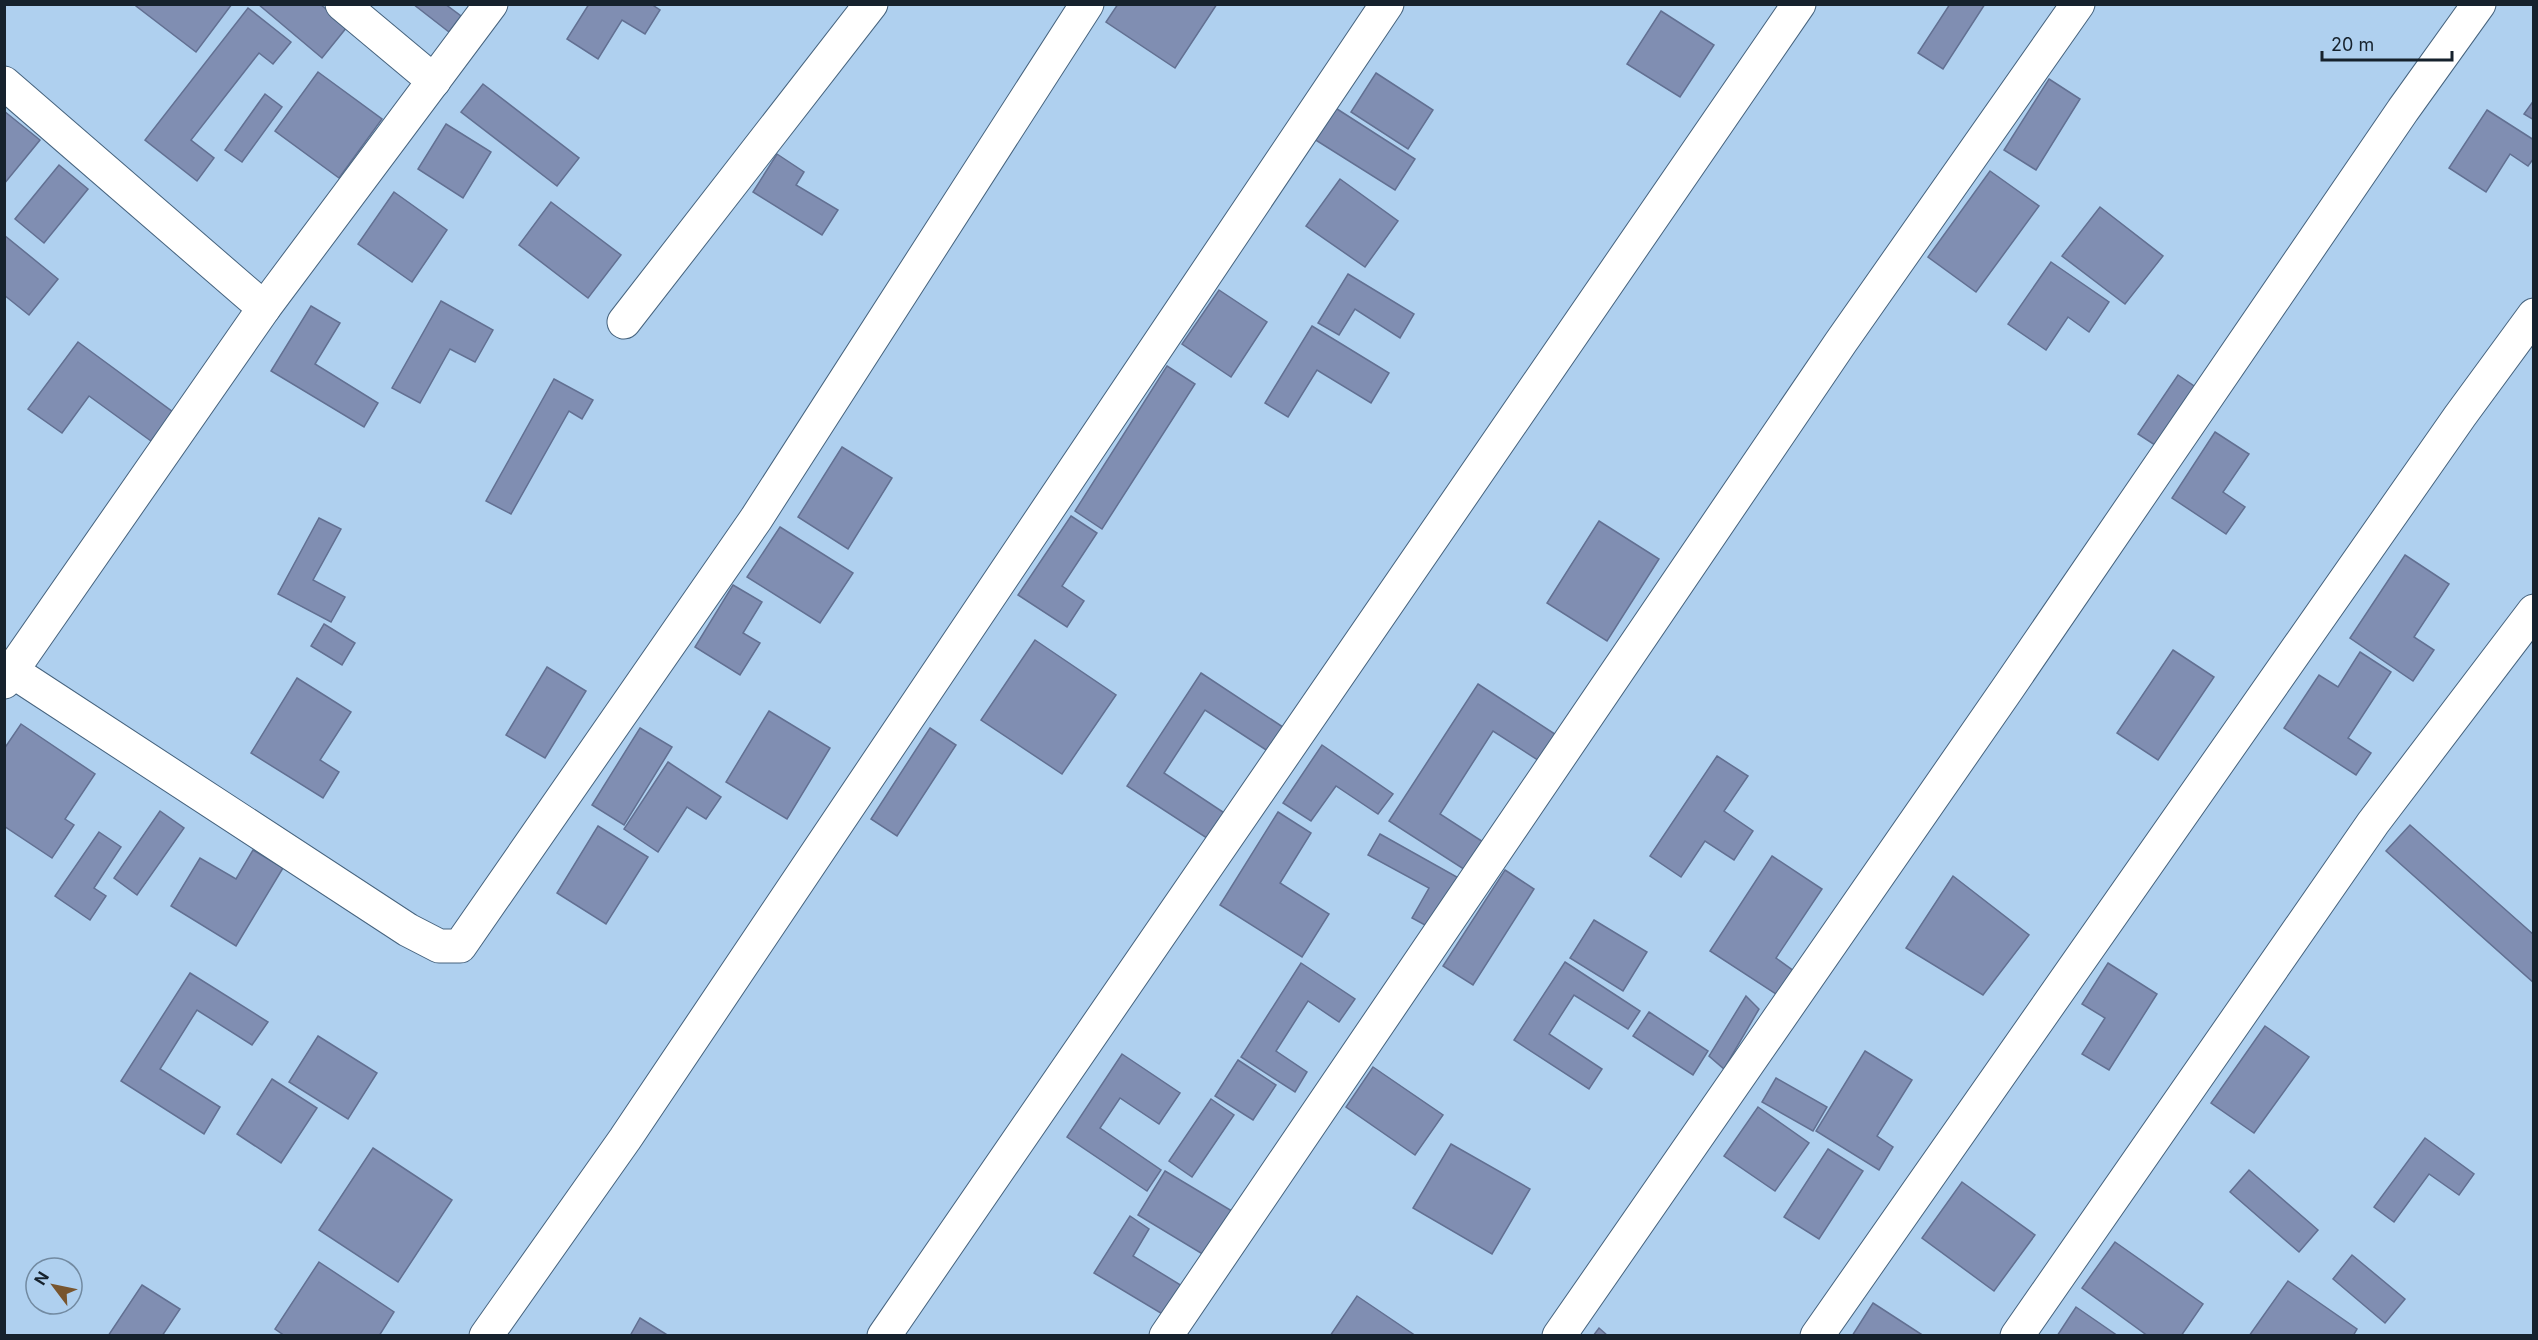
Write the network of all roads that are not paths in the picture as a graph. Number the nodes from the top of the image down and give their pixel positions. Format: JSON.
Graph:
{"nodes":[{"id":1,"x":342,"y":4,"type":"edge"},
{"id":2,"x":491,"y":4,"type":"edge"},
{"id":3,"x":871,"y":4,"type":"edge"},
{"id":4,"x":1087,"y":4,"type":"edge"},
{"id":5,"x":1387,"y":4,"type":"edge"},
{"id":6,"x":1799,"y":4,"type":"edge"},
{"id":7,"x":2078,"y":4,"type":"edge"},
{"id":8,"x":2480,"y":4,"type":"edge"},
{"id":9,"x":434,"y":81,"type":"junction"},
{"id":10,"x":4,"y":83,"type":"edge"},
{"id":11,"x":264,"y":308,"type":"junction"},
{"id":12,"x":2534,"y":315,"type":"edge"},
{"id":13,"x":624,"y":322,"type":"dead end"},
{"id":14,"x":2534,"y":611,"type":"edge"},
{"id":15,"x":8,"y":677,"type":"edge"},
{"id":16,"x":486,"y":1335,"type":"edge"},
{"id":17,"x":884,"y":1335,"type":"edge"},
{"id":18,"x":1166,"y":1335,"type":"edge"},
{"id":19,"x":1559,"y":1335,"type":"edge"},
{"id":20,"x":1817,"y":1335,"type":"edge"},
{"id":21,"x":2017,"y":1335,"type":"edge"}],
"edges":[{"from":1,"to":9,"type":"street"},
{"from":2,"to":9,"type":"street"},
{"from":3,"to":13,"type":"street"},
{"from":4,"to":15,"type":"street"},
{"from":5,"to":16,"type":"street"},
{"from":6,"to":17,"type":"street"},
{"from":7,"to":18,"type":"street"},
{"from":8,"to":19,"type":"street"},
{"from":9,"to":11,"type":"street"},
{"from":10,"to":11,"type":"street"},
{"from":11,"to":15,"type":"street"},
{"from":12,"to":20,"type":"street"},
{"from":14,"to":21,"type":"street"}]}
